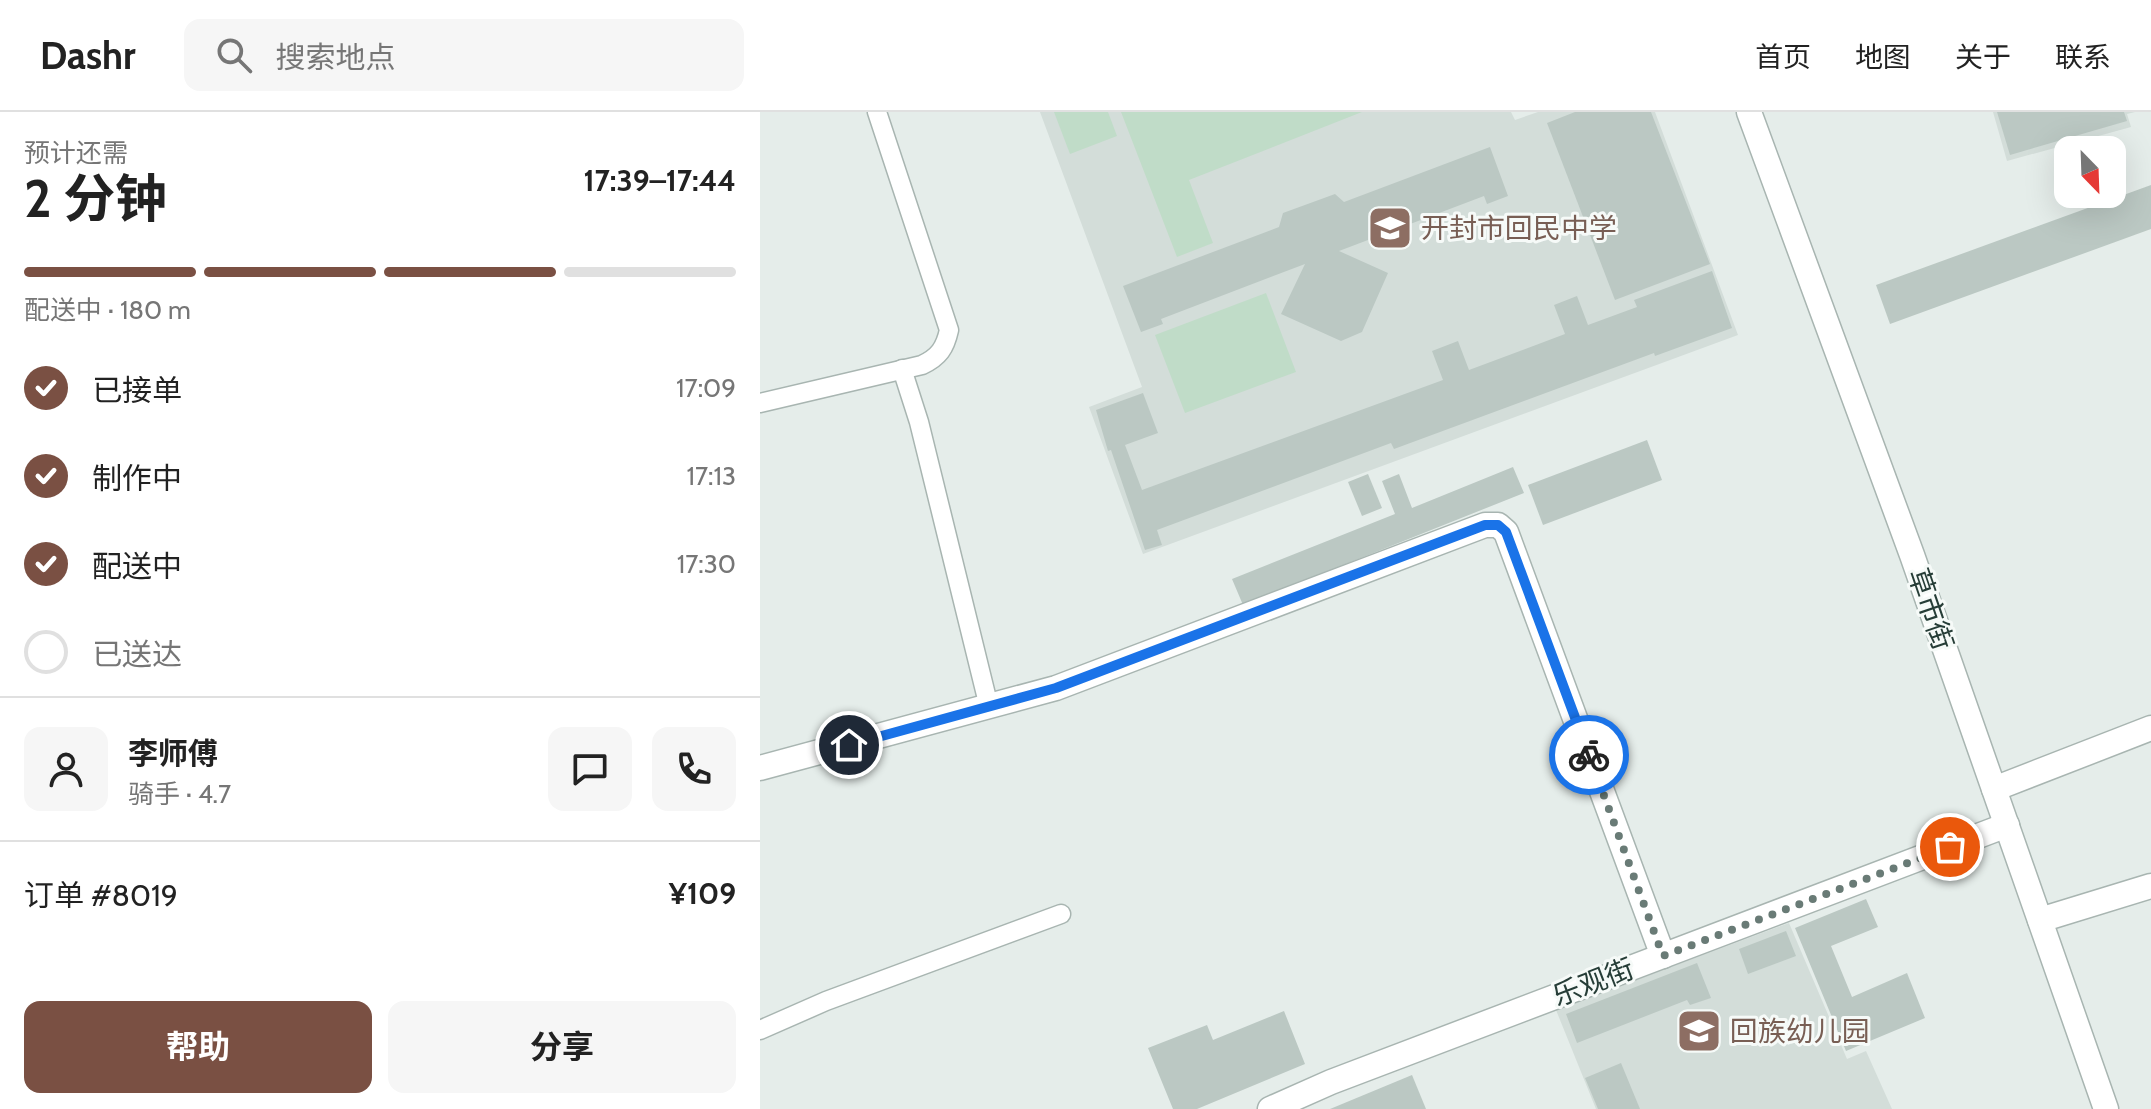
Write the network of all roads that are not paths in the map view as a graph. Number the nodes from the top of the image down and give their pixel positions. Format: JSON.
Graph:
{"nodes":[{"id":1,"x":877,"y":112,"type":"edge"},
{"id":2,"x":1749,"y":112,"type":"edge"},
{"id":3,"x":902,"y":369,"type":"junction"},
{"id":4,"x":760,"y":403,"type":"edge"},
{"id":5,"x":989,"y":707,"type":"junction"},
{"id":6,"x":2151,"y":728,"type":"edge"},
{"id":7,"x":760,"y":768,"type":"edge"},
{"id":8,"x":1994,"y":789,"type":"junction"},
{"id":9,"x":2007,"y":825,"type":"junction"},
{"id":10,"x":2151,"y":886,"type":"edge"},
{"id":11,"x":1061,"y":914,"type":"dead end"},
{"id":12,"x":2040,"y":920,"type":"junction"},
{"id":13,"x":1663,"y":956,"type":"junction"},
{"id":14,"x":760,"y":1030,"type":"edge"},
{"id":15,"x":1270,"y":1109,"type":"edge"},
{"id":16,"x":2106,"y":1109,"type":"edge"}],
"edges":[{"from":1,"to":3,"type":"lane"},
{"from":2,"to":8,"type":"street","name":"草市街"},
{"from":3,"to":4,"type":"lane"},
{"from":3,"to":5,"type":"lane"},
{"from":5,"to":7,"type":"street"},
{"from":5,"to":13,"type":"street"},
{"from":6,"to":8,"type":"street"},
{"from":8,"to":9,"type":"street","name":"草市街"},
{"from":9,"to":12,"type":"street","name":"草市街"},
{"from":9,"to":13,"type":"street","name":"乐观街"},
{"from":10,"to":12,"type":"street"},
{"from":11,"to":14,"type":"lane"},
{"from":12,"to":16,"type":"street","name":"草市街"},
{"from":13,"to":15,"type":"street","name":"乐观街"}]}
